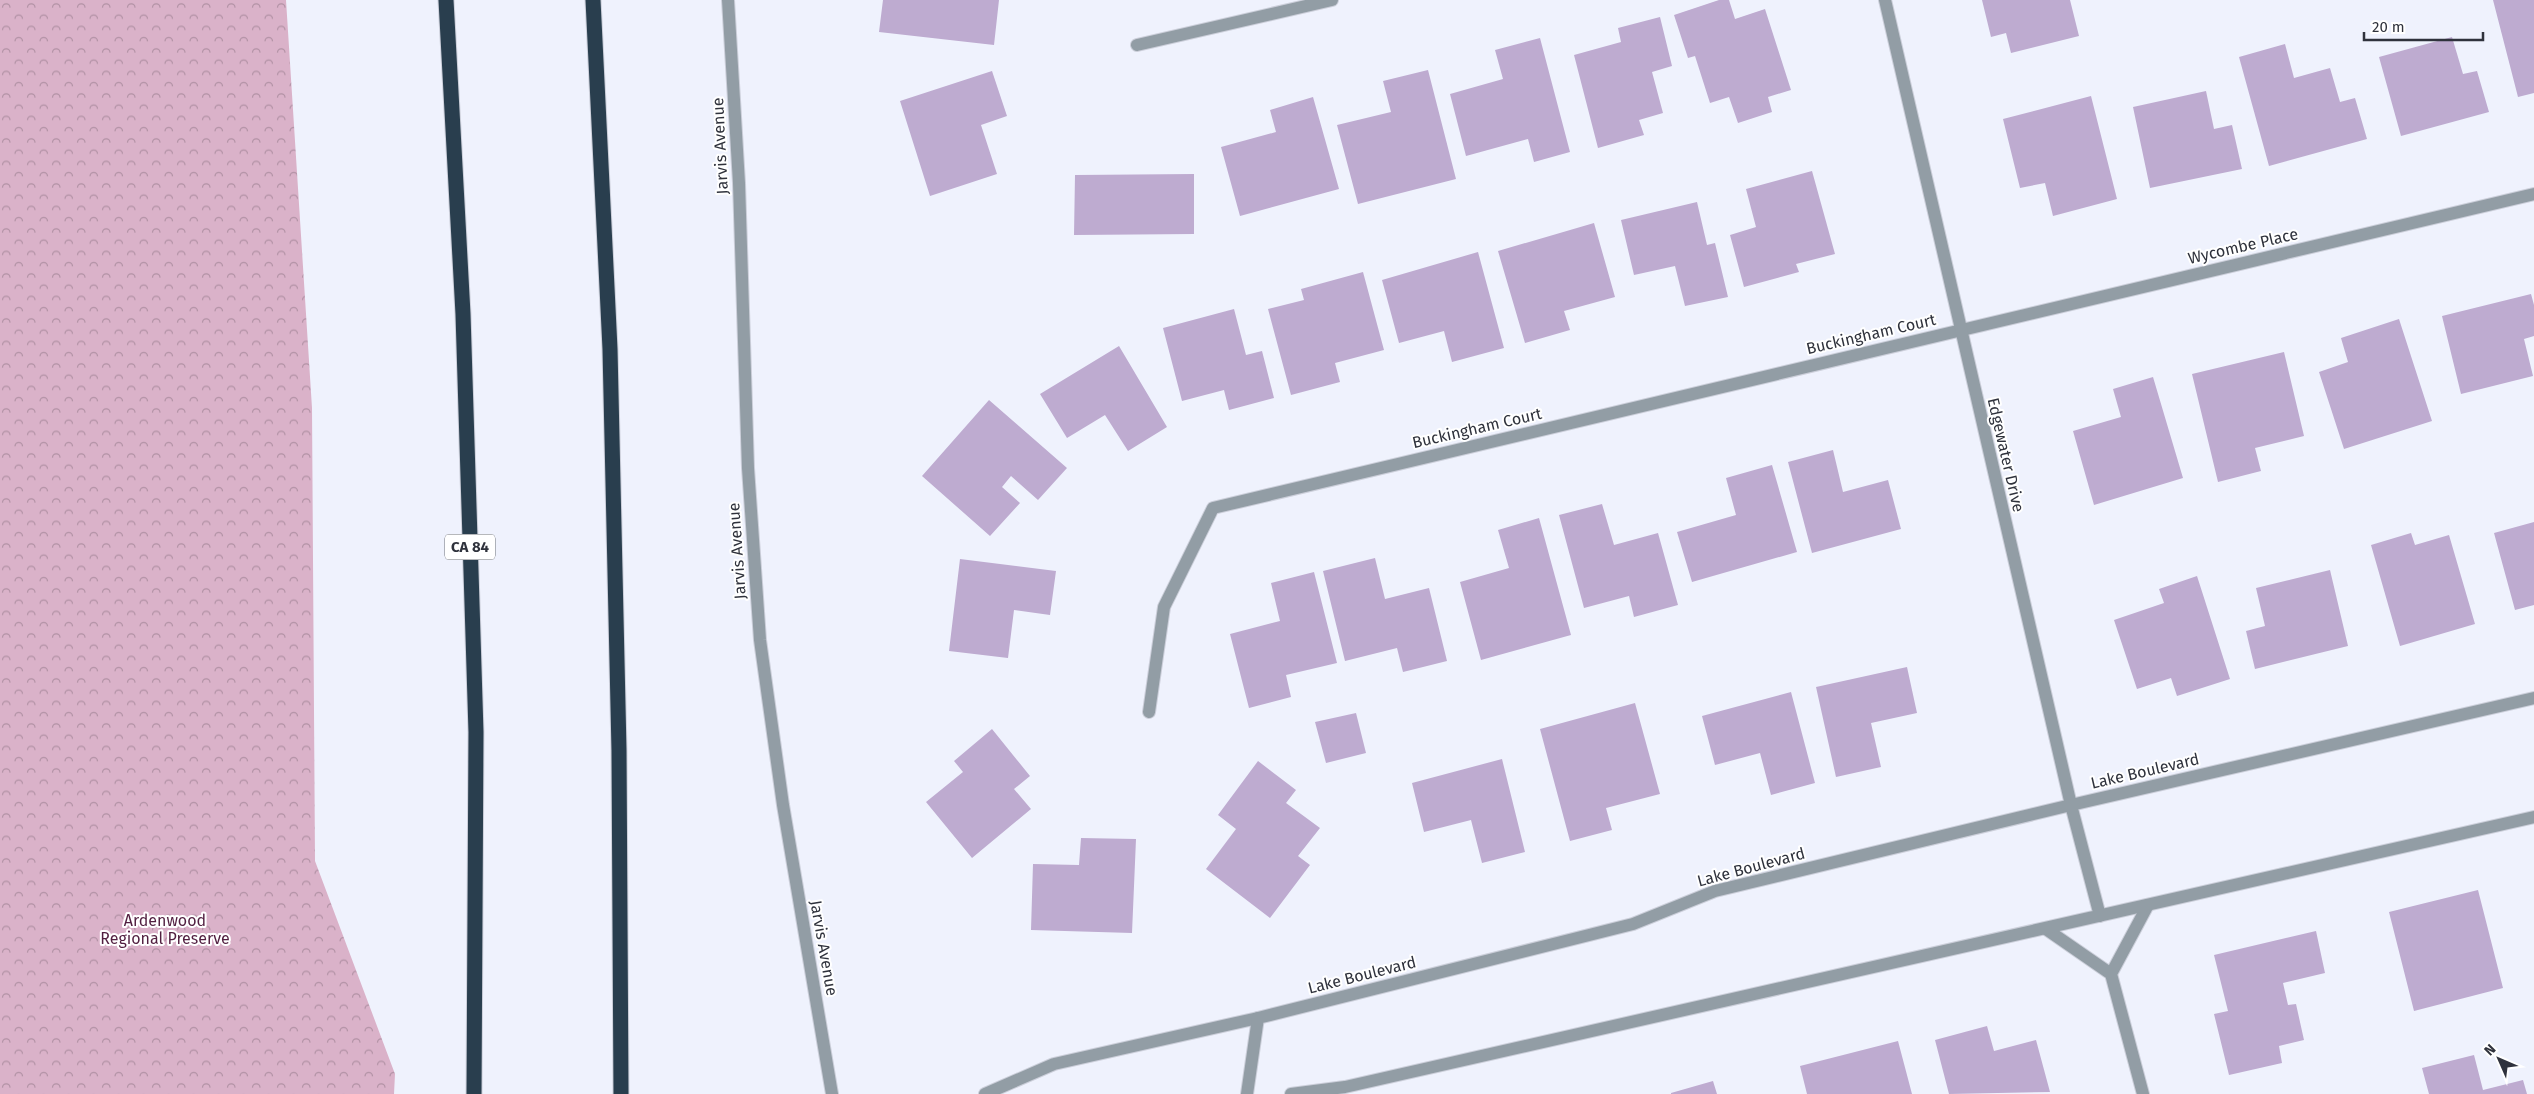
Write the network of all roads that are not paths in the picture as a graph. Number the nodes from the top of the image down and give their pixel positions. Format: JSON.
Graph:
{"nodes":[{"id":1,"x":446,"y":0,"type":"edge"},
{"id":2,"x":593,"y":0,"type":"edge"},
{"id":3,"x":728,"y":0,"type":"edge"},
{"id":4,"x":1332,"y":0,"type":"edge"},
{"id":5,"x":1885,"y":0,"type":"edge"},
{"id":6,"x":1137,"y":45,"type":"dead end"},
{"id":7,"x":2534,"y":194,"type":"edge"},
{"id":8,"x":1960,"y":330,"type":"junction"},
{"id":9,"x":2534,"y":698,"type":"edge"},
{"id":10,"x":1149,"y":712,"type":"dead end"},
{"id":11,"x":2071,"y":805,"type":"junction"},
{"id":12,"x":2534,"y":817,"type":"edge"},
{"id":13,"x":2148,"y":905,"type":"junction"},
{"id":14,"x":2100,"y":916,"type":"junction"},
{"id":15,"x":2046,"y":929,"type":"junction"},
{"id":16,"x":2111,"y":974,"type":"junction"},
{"id":17,"x":1258,"y":1018,"type":"junction"},
{"id":18,"x":1322,"y":1092,"type":"edge"},
{"id":19,"x":474,"y":1094,"type":"edge"},
{"id":20,"x":622,"y":1094,"type":"edge"},
{"id":21,"x":832,"y":1094,"type":"edge"},
{"id":22,"x":986,"y":1094,"type":"edge"},
{"id":23,"x":1248,"y":1094,"type":"edge"},
{"id":24,"x":1291,"y":1094,"type":"edge"},
{"id":25,"x":2143,"y":1094,"type":"edge"}],
"edges":[{"from":1,"to":19,"type":"highway","number":"CA 84"},
{"from":2,"to":20,"type":"highway"},
{"from":3,"to":21,"type":"street","name":"Jarvis Avenue"},
{"from":4,"to":6,"type":"street"},
{"from":5,"to":8,"type":"street","name":"Edgewater Drive"},
{"from":7,"to":8,"type":"street","name":"Wycombe Place"},
{"from":8,"to":10,"type":"street","name":"Buckingham Court"},
{"from":8,"to":11,"type":"street","name":"Edgewater Drive"},
{"from":9,"to":11,"type":"street","name":"Lake Boulevard"},
{"from":11,"to":14,"type":"street","name":"Edgewater Drive"},
{"from":11,"to":17,"type":"street","name":"Lake Boulevard"},
{"from":12,"to":13,"type":"street"},
{"from":13,"to":14,"type":"street"},
{"from":13,"to":16,"type":"street"},
{"from":14,"to":15,"type":"street"},
{"from":15,"to":16,"type":"street"},
{"from":15,"to":18,"type":"street"},
{"from":16,"to":25,"type":"street"},
{"from":17,"to":22,"type":"street","name":"Lake Boulevard"},
{"from":17,"to":23,"type":"street"},
{"from":18,"to":24,"type":"street"}]}
